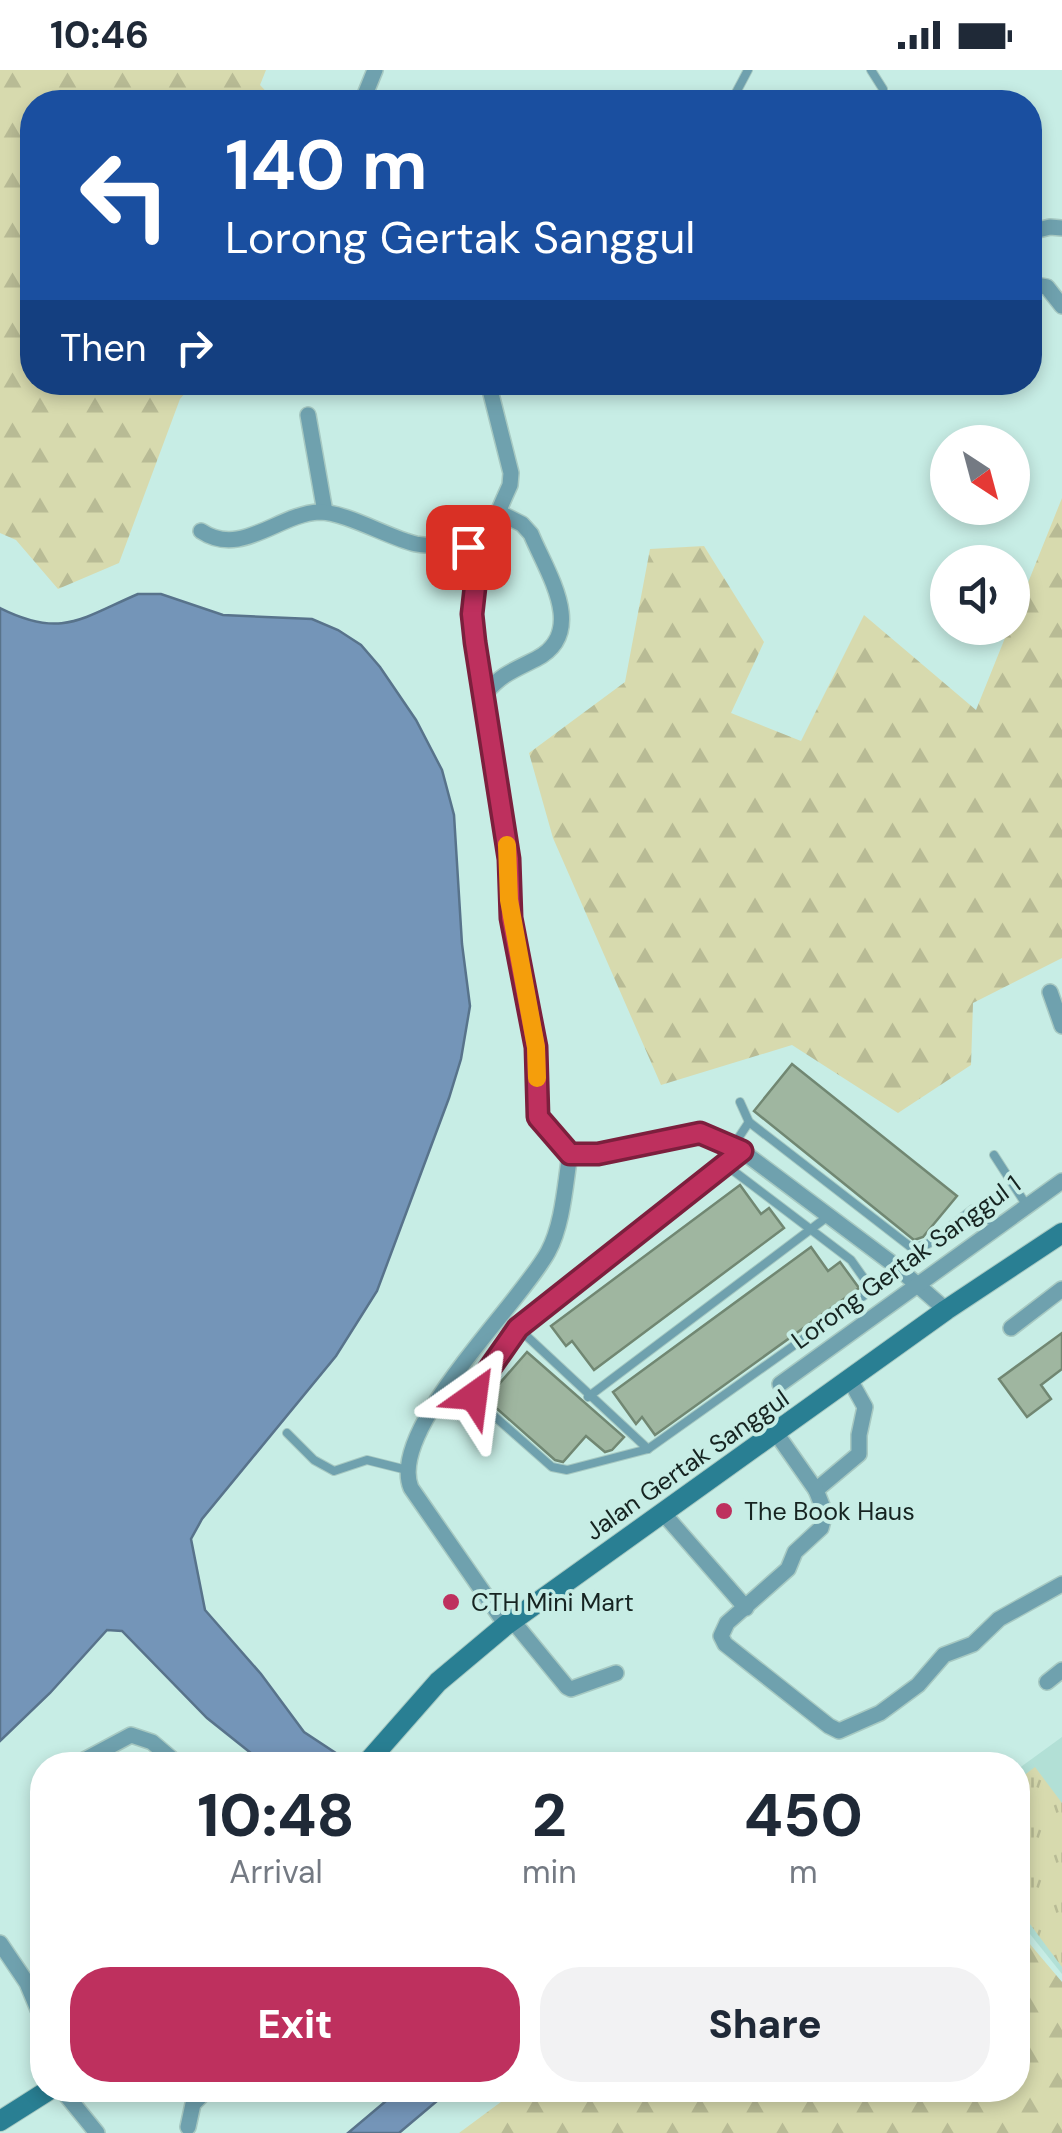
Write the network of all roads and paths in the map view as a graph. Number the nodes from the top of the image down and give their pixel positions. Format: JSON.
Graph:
{"nodes":[{"id":1,"x":870,"y":70,"type":"edge"},
{"id":2,"x":884,"y":89,"type":"dead end"},
{"id":3,"x":1042,"y":286,"type":"edge"},
{"id":4,"x":1062,"y":306,"type":"edge"},
{"id":5,"x":491,"y":395,"type":"edge"},
{"id":6,"x":308,"y":415,"type":"dead end"},
{"id":7,"x":324,"y":512,"type":"junction"},
{"id":8,"x":498,"y":512,"type":"junction"},
{"id":9,"x":201,"y":531,"type":"dead end"},
{"id":10,"x":478,"y":560,"type":"junction"},
{"id":11,"x":485,"y":694,"type":"junction"},
{"id":12,"x":1050,"y":992,"type":"dead end"},
{"id":13,"x":1062,"y":1026,"type":"edge"},
{"id":14,"x":740,"y":1102,"type":"dead end"},
{"id":15,"x":748,"y":1122,"type":"junction"},
{"id":16,"x":738,"y":1148,"type":"junction"},
{"id":17,"x":570,"y":1154,"type":"junction"},
{"id":18,"x":994,"y":1155,"type":"dead end"},
{"id":19,"x":727,"y":1166,"type":"junction"},
{"id":20,"x":1062,"y":1181,"type":"edge"},
{"id":21,"x":1027,"y":1206,"type":"junction"},
{"id":22,"x":827,"y":1217,"type":"junction"},
{"id":23,"x":998,"y":1226,"type":"junction"},
{"id":24,"x":812,"y":1230,"type":"junction"},
{"id":25,"x":1062,"y":1233,"type":"edge"},
{"id":26,"x":918,"y":1286,"type":"junction"},
{"id":27,"x":1062,"y":1289,"type":"edge"},
{"id":28,"x":946,"y":1310,"type":"junction"},
{"id":29,"x":518,"y":1328,"type":"junction"},
{"id":30,"x":1011,"y":1328,"type":"dead end"},
{"id":31,"x":850,"y":1380,"type":"junction"},
{"id":32,"x":780,"y":1384,"type":"dead end"},
{"id":33,"x":588,"y":1396,"type":"junction"},
{"id":34,"x":287,"y":1433,"type":"dead end"},
{"id":35,"x":776,"y":1433,"type":"junction"},
{"id":36,"x":648,"y":1449,"type":"junction"},
{"id":37,"x":406,"y":1470,"type":"junction"},
{"id":38,"x":816,"y":1490,"type":"junction"},
{"id":39,"x":663,"y":1513,"type":"junction"},
{"id":40,"x":1062,"y":1584,"type":"edge"},
{"id":41,"x":746,"y":1608,"type":"junction"},
{"id":42,"x":509,"y":1622,"type":"junction"},
{"id":43,"x":1062,"y":1670,"type":"edge"},
{"id":44,"x":616,"y":1673,"type":"dead end"},
{"id":45,"x":1048,"y":1682,"type":"dead end"},
{"id":46,"x":99,"y":1752,"type":"edge"},
{"id":47,"x":164,"y":1752,"type":"edge"},
{"id":48,"x":377,"y":1752,"type":"edge"},
{"id":49,"x":0,"y":1943,"type":"edge"},
{"id":50,"x":30,"y":1991,"type":"edge"},
{"id":51,"x":30,"y":2102,"type":"edge"},
{"id":52,"x":72,"y":2102,"type":"edge"},
{"id":53,"x":195,"y":2102,"type":"edge"},
{"id":54,"x":0,"y":2121,"type":"edge"},
{"id":55,"x":191,"y":2131,"type":"edge"},
{"id":56,"x":97,"y":2133,"type":"edge"}],
"edges":[{"from":1,"to":2,"type":"lane"},
{"from":3,"to":4,"type":"street"},
{"from":5,"to":8,"type":"street"},
{"from":6,"to":7,"type":"street"},
{"from":7,"to":9,"type":"street"},
{"from":7,"to":10,"type":"street"},
{"from":8,"to":10,"type":"street"},
{"from":8,"to":11,"type":"street"},
{"from":10,"to":11,"type":"street"},
{"from":11,"to":17,"type":"street"},
{"from":12,"to":13,"type":"street"},
{"from":14,"to":15,"type":"lane"},
{"from":15,"to":16,"type":"lane"},
{"from":15,"to":23,"type":"lane"},
{"from":16,"to":17,"type":"street"},
{"from":16,"to":19,"type":"lane"},
{"from":16,"to":22,"type":"street"},
{"from":17,"to":37,"type":"street"},
{"from":18,"to":21,"type":"lane"},
{"from":19,"to":24,"type":"lane"},
{"from":19,"to":29,"type":"lane"},
{"from":20,"to":21,"type":"street","name":"Lorong Gertak Sanggul 1"},
{"from":21,"to":23,"type":"street","name":"Lorong Gertak Sanggul 1"},
{"from":22,"to":24,"type":"lane"},
{"from":22,"to":26,"type":"street"},
{"from":23,"to":26,"type":"street","name":"Lorong Gertak Sanggul 1"},
{"from":24,"to":33,"type":"lane"},
{"from":24,"to":36,"type":"lane"},
{"from":25,"to":28,"type":"main road","name":"Jalan Gertak Sanggul"},
{"from":26,"to":28,"type":"street"},
{"from":26,"to":32,"type":"street","name":"Lorong Gertak Sanggul 1"},
{"from":27,"to":30,"type":"street"},
{"from":28,"to":31,"type":"main road","name":"Jalan Gertak Sanggul"},
{"from":29,"to":33,"type":"lane"},
{"from":29,"to":36,"type":"lane"},
{"from":31,"to":35,"type":"main road","name":"Jalan Gertak Sanggul"},
{"from":31,"to":38,"type":"street"},
{"from":33,"to":36,"type":"lane"},
{"from":34,"to":37,"type":"lane"},
{"from":35,"to":38,"type":"street"},
{"from":35,"to":39,"type":"main road","name":"Jalan Gertak Sanggul"},
{"from":37,"to":42,"type":"street"},
{"from":38,"to":41,"type":"street"},
{"from":39,"to":41,"type":"street"},
{"from":39,"to":42,"type":"main road","name":"Jalan Gertak Sanggul"},
{"from":40,"to":41,"type":"street"},
{"from":42,"to":44,"type":"street"},
{"from":42,"to":48,"type":"main road","name":"Jalan Gertak Sanggul"},
{"from":43,"to":45,"type":"street"},
{"from":46,"to":47,"type":"street"},
{"from":49,"to":50,"type":"street"},
{"from":51,"to":54,"type":"main road"},
{"from":52,"to":56,"type":"street"},
{"from":53,"to":55,"type":"street"}]}
